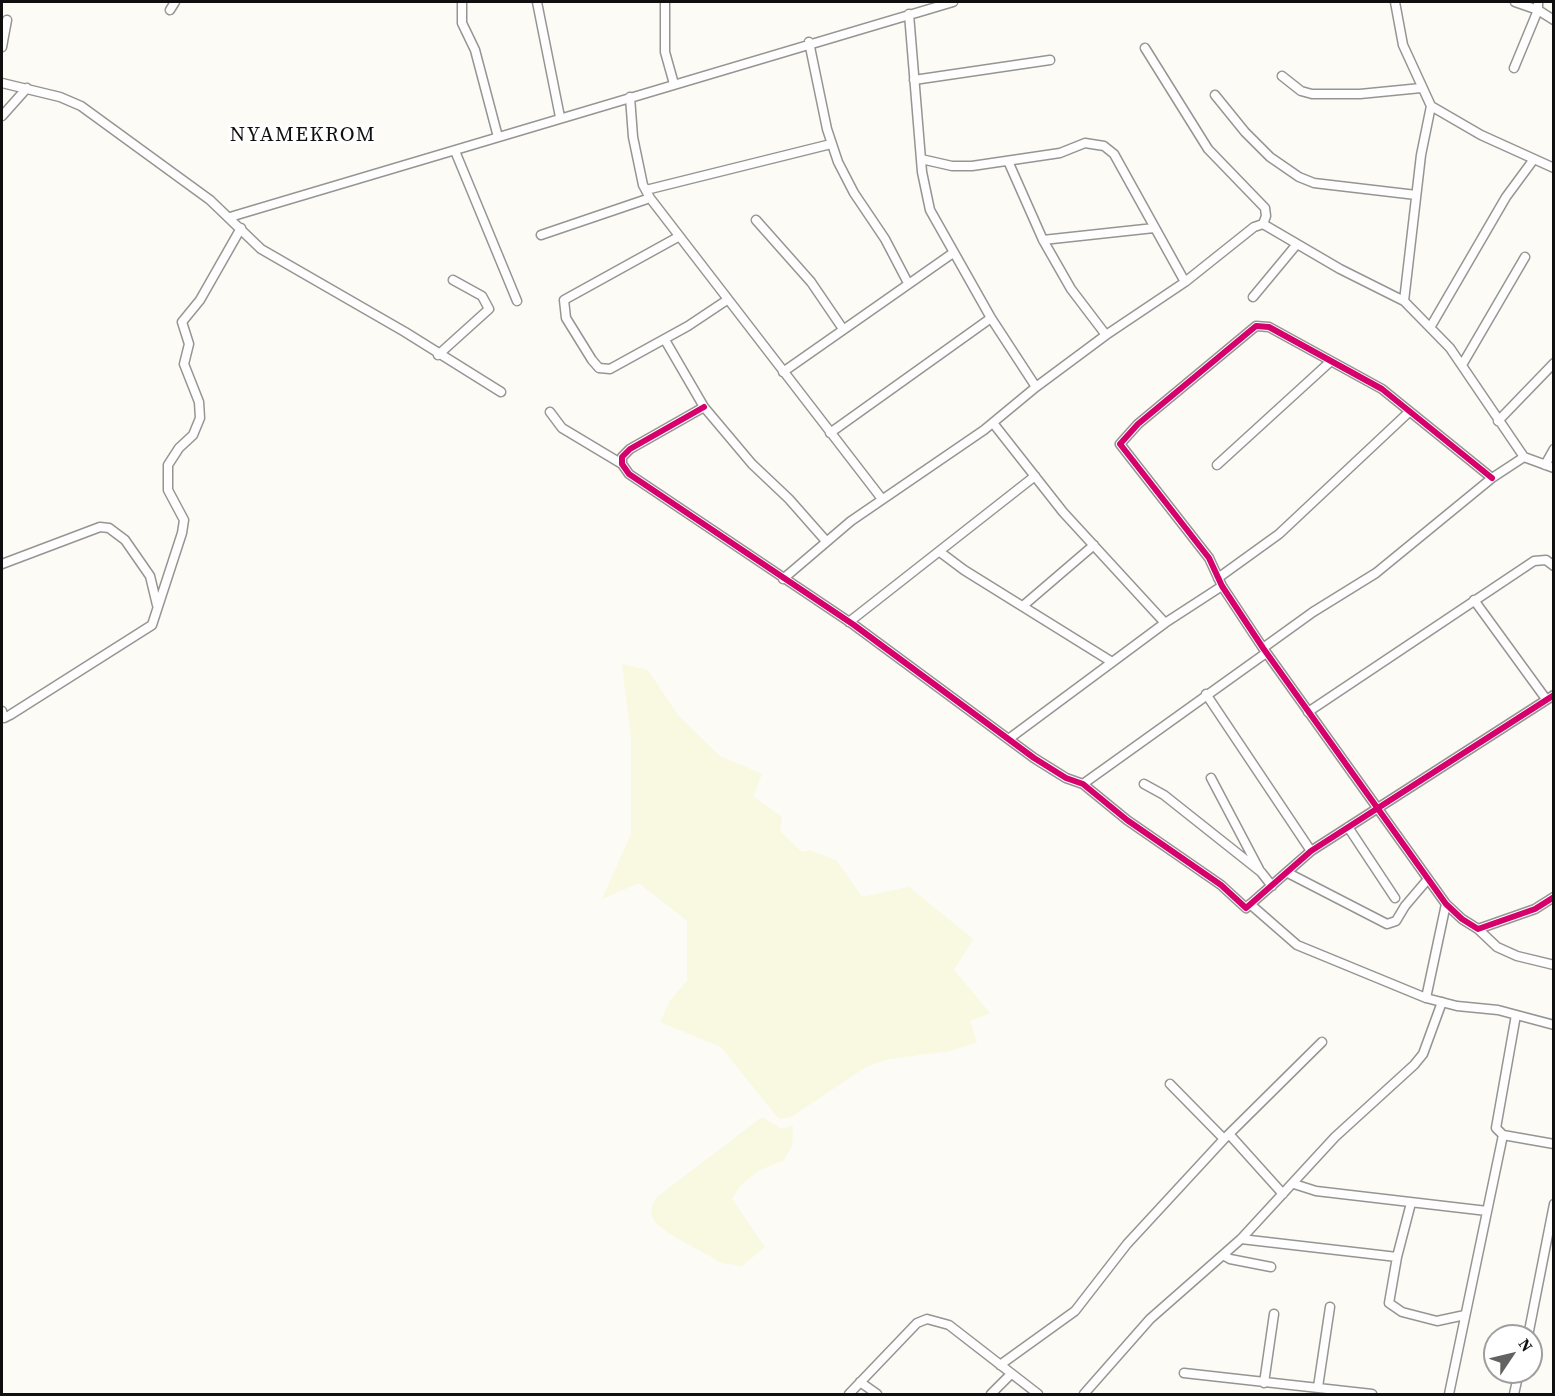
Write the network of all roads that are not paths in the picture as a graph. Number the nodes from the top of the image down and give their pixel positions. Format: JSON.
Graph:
{"nodes":[{"id":1,"x":462,"y":2,"type":"edge"},
{"id":2,"x":537,"y":2,"type":"edge"},
{"id":3,"x":665,"y":2,"type":"edge"},
{"id":4,"x":952,"y":2,"type":"edge"},
{"id":5,"x":1395,"y":2,"type":"edge"},
{"id":6,"x":1515,"y":2,"type":"edge"},
{"id":7,"x":1538,"y":6,"type":"edge"},
{"id":8,"x":909,"y":14,"type":"junction"},
{"id":9,"x":7,"y":20,"type":"dead end"},
{"id":10,"x":1554,"y":20,"type":"edge"},
{"id":11,"x":809,"y":42,"type":"junction"},
{"id":12,"x":2,"y":47,"type":"edge"},
{"id":13,"x":1145,"y":48,"type":"dead end"},
{"id":14,"x":1050,"y":60,"type":"dead end"},
{"id":15,"x":1514,"y":68,"type":"dead end"},
{"id":16,"x":1282,"y":76,"type":"dead end"},
{"id":17,"x":914,"y":80,"type":"junction"},
{"id":18,"x":2,"y":83,"type":"edge"},
{"id":19,"x":674,"y":84,"type":"junction"},
{"id":20,"x":27,"y":88,"type":"junction"},
{"id":21,"x":1421,"y":88,"type":"junction"},
{"id":22,"x":1215,"y":95,"type":"dead end"},
{"id":23,"x":630,"y":97,"type":"junction"},
{"id":24,"x":1431,"y":106,"type":"junction"},
{"id":25,"x":2,"y":116,"type":"edge"},
{"id":26,"x":560,"y":117,"type":"junction"},
{"id":27,"x":498,"y":137,"type":"junction"},
{"id":28,"x":831,"y":144,"type":"junction"},
{"id":29,"x":455,"y":151,"type":"junction"},
{"id":30,"x":921,"y":159,"type":"junction"},
{"id":31,"x":1534,"y":159,"type":"junction"},
{"id":32,"x":1008,"y":161,"type":"junction"},
{"id":33,"x":1554,"y":168,"type":"edge"},
{"id":34,"x":648,"y":194,"type":"junction"},
{"id":35,"x":1416,"y":195,"type":"junction"},
{"id":36,"x":230,"y":217,"type":"junction"},
{"id":37,"x":756,"y":220,"type":"dead end"},
{"id":38,"x":1263,"y":224,"type":"junction"},
{"id":39,"x":241,"y":228,"type":"junction"},
{"id":40,"x":1154,"y":228,"type":"junction"},
{"id":41,"x":541,"y":235,"type":"dead end"},
{"id":42,"x":678,"y":237,"type":"junction"},
{"id":43,"x":1043,"y":240,"type":"junction"},
{"id":44,"x":1297,"y":244,"type":"junction"},
{"id":45,"x":953,"y":253,"type":"junction"},
{"id":46,"x":1525,"y":256,"type":"dead end"},
{"id":47,"x":453,"y":280,"type":"dead end"},
{"id":48,"x":1185,"y":282,"type":"junction"},
{"id":49,"x":908,"y":284,"type":"junction"},
{"id":50,"x":1253,"y":297,"type":"dead end"},
{"id":51,"x":727,"y":300,"type":"junction"},
{"id":52,"x":517,"y":301,"type":"dead end"},
{"id":53,"x":1404,"y":301,"type":"junction"},
{"id":54,"x":991,"y":318,"type":"junction"},
{"id":55,"x":1431,"y":326,"type":"junction"},
{"id":56,"x":843,"y":329,"type":"junction"},
{"id":57,"x":1106,"y":335,"type":"junction"},
{"id":58,"x":665,"y":340,"type":"junction"},
{"id":59,"x":438,"y":356,"type":"junction"},
{"id":60,"x":1331,"y":361,"type":"junction"},
{"id":61,"x":1554,"y":363,"type":"edge"},
{"id":62,"x":1462,"y":365,"type":"junction"},
{"id":63,"x":783,"y":372,"type":"junction"},
{"id":64,"x":1036,"y":387,"type":"junction"},
{"id":65,"x":501,"y":392,"type":"dead end"},
{"id":66,"x":704,"y":407,"type":"junction"},
{"id":67,"x":550,"y":411,"type":"dead end"},
{"id":68,"x":1408,"y":412,"type":"junction"},
{"id":69,"x":1498,"y":421,"type":"junction"},
{"id":70,"x":993,"y":423,"type":"junction"},
{"id":71,"x":830,"y":433,"type":"junction"},
{"id":72,"x":1554,"y":449,"type":"edge"},
{"id":73,"x":1524,"y":457,"type":"junction"},
{"id":74,"x":622,"y":464,"type":"junction"},
{"id":75,"x":1217,"y":465,"type":"dead end"},
{"id":76,"x":1549,"y":467,"type":"edge"},
{"id":77,"x":1035,"y":476,"type":"junction"},
{"id":78,"x":1492,"y":478,"type":"junction"},
{"id":79,"x":882,"y":499,"type":"junction"},
{"id":80,"x":826,"y":541,"type":"junction"},
{"id":81,"x":1094,"y":545,"type":"junction"},
{"id":82,"x":940,"y":552,"type":"junction"},
{"id":83,"x":2,"y":564,"type":"edge"},
{"id":84,"x":1554,"y":566,"type":"edge"},
{"id":85,"x":783,"y":579,"type":"junction"},
{"id":86,"x":1220,"y":582,"type":"junction"},
{"id":87,"x":1474,"y":600,"type":"junction"},
{"id":88,"x":156,"y":605,"type":"junction"},
{"id":89,"x":1024,"y":605,"type":"junction"},
{"id":90,"x":849,"y":622,"type":"junction"},
{"id":91,"x":1165,"y":623,"type":"junction"},
{"id":92,"x":1264,"y":650,"type":"junction"},
{"id":93,"x":1112,"y":662,"type":"junction"},
{"id":94,"x":1206,"y":694,"type":"junction"},
{"id":95,"x":1550,"y":697,"type":"edge"},
{"id":96,"x":2,"y":711,"type":"edge"},
{"id":97,"x":1308,"y":712,"type":"junction"},
{"id":98,"x":1010,"y":738,"type":"junction"},
{"id":99,"x":1211,"y":778,"type":"dead end"},
{"id":100,"x":1083,"y":784,"type":"junction"},
{"id":101,"x":1144,"y":784,"type":"dead end"},
{"id":102,"x":1378,"y":807,"type":"junction"},
{"id":103,"x":1348,"y":827,"type":"junction"},
{"id":104,"x":1311,"y":851,"type":"junction"},
{"id":105,"x":1261,"y":872,"type":"junction"},
{"id":106,"x":1288,"y":873,"type":"junction"},
{"id":107,"x":1428,"y":879,"type":"junction"},
{"id":108,"x":1272,"y":886,"type":"junction"},
{"id":109,"x":1554,"y":897,"type":"edge"},
{"id":110,"x":1395,"y":898,"type":"dead end"},
{"id":111,"x":1250,"y":904,"type":"junction"},
{"id":112,"x":1446,"y":904,"type":"junction"},
{"id":113,"x":1478,"y":929,"type":"junction"},
{"id":114,"x":1554,"y":964,"type":"edge"},
{"id":115,"x":1426,"y":998,"type":"junction"},
{"id":116,"x":1442,"y":1002,"type":"junction"},
{"id":117,"x":1516,"y":1015,"type":"junction"},
{"id":118,"x":1554,"y":1025,"type":"edge"},
{"id":119,"x":1322,"y":1042,"type":"dead end"},
{"id":120,"x":1170,"y":1084,"type":"dead end"},
{"id":121,"x":1503,"y":1135,"type":"junction"},
{"id":122,"x":1227,"y":1136,"type":"junction"},
{"id":123,"x":1554,"y":1144,"type":"edge"},
{"id":124,"x":1294,"y":1184,"type":"junction"},
{"id":125,"x":1283,"y":1194,"type":"junction"},
{"id":126,"x":1411,"y":1203,"type":"junction"},
{"id":127,"x":1554,"y":1204,"type":"edge"},
{"id":128,"x":1487,"y":1211,"type":"junction"},
{"id":129,"x":1241,"y":1239,"type":"junction"},
{"id":130,"x":1223,"y":1254,"type":"junction"},
{"id":131,"x":1397,"y":1257,"type":"junction"},
{"id":132,"x":1271,"y":1267,"type":"dead end"},
{"id":133,"x":1330,"y":1307,"type":"dead end"},
{"id":134,"x":1274,"y":1314,"type":"dead end"},
{"id":135,"x":1465,"y":1315,"type":"junction"},
{"id":136,"x":1530,"y":1324,"type":"edge"},
{"id":137,"x":1000,"y":1365,"type":"junction"},
{"id":138,"x":1184,"y":1373,"type":"dead end"},
{"id":139,"x":1011,"y":1374,"type":"junction"},
{"id":140,"x":860,"y":1383,"type":"junction"},
{"id":141,"x":1264,"y":1383,"type":"junction"},
{"id":142,"x":1314,"y":1389,"type":"edge"},
{"id":143,"x":849,"y":1395,"type":"edge"},
{"id":144,"x":877,"y":1395,"type":"edge"},
{"id":145,"x":991,"y":1395,"type":"edge"},
{"id":146,"x":1038,"y":1395,"type":"edge"},
{"id":147,"x":1084,"y":1395,"type":"edge"},
{"id":148,"x":1372,"y":1395,"type":"edge"},
{"id":149,"x":1449,"y":1395,"type":"edge"}],
"edges":[{"from":1,"to":27,"type":"street"},
{"from":2,"to":26,"type":"street"},
{"from":3,"to":19,"type":"street"},
{"from":4,"to":8,"type":"street"},
{"from":5,"to":21,"type":"street"},
{"from":6,"to":7,"type":"street"},
{"from":7,"to":10,"type":"street"},
{"from":7,"to":15,"type":"street"},
{"from":8,"to":11,"type":"street"},
{"from":8,"to":17,"type":"street"},
{"from":9,"to":12,"type":"street"},
{"from":11,"to":19,"type":"street"},
{"from":11,"to":28,"type":"street"},
{"from":13,"to":38,"type":"street"},
{"from":14,"to":17,"type":"street"},
{"from":16,"to":21,"type":"street"},
{"from":17,"to":30,"type":"street"},
{"from":18,"to":20,"type":"street"},
{"from":19,"to":23,"type":"street"},
{"from":20,"to":25,"type":"street"},
{"from":20,"to":36,"type":"street"},
{"from":21,"to":24,"type":"street"},
{"from":22,"to":35,"type":"street"},
{"from":23,"to":26,"type":"street"},
{"from":23,"to":34,"type":"street"},
{"from":24,"to":31,"type":"street"},
{"from":24,"to":35,"type":"street"},
{"from":26,"to":27,"type":"street"},
{"from":27,"to":29,"type":"street"},
{"from":28,"to":34,"type":"street"},
{"from":28,"to":49,"type":"street"},
{"from":29,"to":36,"type":"street"},
{"from":29,"to":52,"type":"street"},
{"from":30,"to":32,"type":"street"},
{"from":30,"to":45,"type":"street"},
{"from":31,"to":33,"type":"street"},
{"from":31,"to":55,"type":"street"},
{"from":32,"to":40,"type":"street"},
{"from":32,"to":43,"type":"street"},
{"from":34,"to":41,"type":"street"},
{"from":34,"to":42,"type":"street"},
{"from":35,"to":53,"type":"street"},
{"from":36,"to":39,"type":"street"},
{"from":37,"to":56,"type":"street"},
{"from":38,"to":44,"type":"street"},
{"from":38,"to":48,"type":"street"},
{"from":39,"to":59,"type":"street"},
{"from":39,"to":88,"type":"street"},
{"from":40,"to":43,"type":"street"},
{"from":40,"to":48,"type":"street"},
{"from":42,"to":51,"type":"street"},
{"from":42,"to":58,"type":"street"},
{"from":43,"to":57,"type":"street"},
{"from":44,"to":50,"type":"street"},
{"from":44,"to":53,"type":"street"},
{"from":45,"to":49,"type":"street"},
{"from":45,"to":54,"type":"street"},
{"from":46,"to":62,"type":"street"},
{"from":47,"to":59,"type":"street"},
{"from":48,"to":57,"type":"street"},
{"from":49,"to":56,"type":"street"},
{"from":51,"to":58,"type":"street"},
{"from":51,"to":63,"type":"street"},
{"from":53,"to":55,"type":"street"},
{"from":54,"to":64,"type":"street"},
{"from":54,"to":71,"type":"street"},
{"from":55,"to":62,"type":"street"},
{"from":56,"to":63,"type":"street"},
{"from":57,"to":64,"type":"street"},
{"from":58,"to":66,"type":"street"},
{"from":59,"to":65,"type":"street"},
{"from":60,"to":68,"type":"street"},
{"from":60,"to":75,"type":"street"},
{"from":60,"to":86,"type":"street"},
{"from":61,"to":69,"type":"street"},
{"from":62,"to":69,"type":"street"},
{"from":63,"to":71,"type":"street"},
{"from":64,"to":70,"type":"street"},
{"from":66,"to":74,"type":"street"},
{"from":66,"to":80,"type":"street"},
{"from":67,"to":74,"type":"street"},
{"from":68,"to":78,"type":"street"},
{"from":68,"to":86,"type":"street"},
{"from":69,"to":73,"type":"street"},
{"from":70,"to":77,"type":"street"},
{"from":70,"to":79,"type":"street"},
{"from":71,"to":79,"type":"street"},
{"from":72,"to":76,"type":"street"},
{"from":73,"to":76,"type":"street"},
{"from":73,"to":78,"type":"street"},
{"from":74,"to":85,"type":"street"},
{"from":77,"to":81,"type":"street"},
{"from":77,"to":82,"type":"street"},
{"from":78,"to":92,"type":"street"},
{"from":79,"to":80,"type":"street"},
{"from":80,"to":85,"type":"street"},
{"from":81,"to":89,"type":"street"},
{"from":81,"to":91,"type":"street"},
{"from":82,"to":89,"type":"street"},
{"from":82,"to":90,"type":"street"},
{"from":83,"to":88,"type":"street"},
{"from":84,"to":87,"type":"street"},
{"from":85,"to":90,"type":"street"},
{"from":86,"to":91,"type":"street"},
{"from":86,"to":92,"type":"street"},
{"from":87,"to":95,"type":"street"},
{"from":87,"to":97,"type":"street"},
{"from":88,"to":96,"type":"street"},
{"from":89,"to":93,"type":"street"},
{"from":90,"to":98,"type":"street"},
{"from":91,"to":93,"type":"street"},
{"from":92,"to":94,"type":"street"},
{"from":92,"to":97,"type":"street"},
{"from":93,"to":98,"type":"street"},
{"from":94,"to":100,"type":"street"},
{"from":94,"to":104,"type":"street"},
{"from":95,"to":102,"type":"street"},
{"from":97,"to":102,"type":"street"},
{"from":98,"to":100,"type":"street"},
{"from":99,"to":105,"type":"street"},
{"from":100,"to":111,"type":"street"},
{"from":101,"to":105,"type":"street"},
{"from":102,"to":103,"type":"street"},
{"from":102,"to":107,"type":"street"},
{"from":103,"to":104,"type":"street"},
{"from":103,"to":110,"type":"street"},
{"from":104,"to":106,"type":"street"},
{"from":105,"to":108,"type":"street"},
{"from":106,"to":107,"type":"street"},
{"from":106,"to":108,"type":"street"},
{"from":107,"to":112,"type":"street"},
{"from":108,"to":111,"type":"street"},
{"from":109,"to":113,"type":"street"},
{"from":111,"to":115,"type":"street"},
{"from":112,"to":113,"type":"street"},
{"from":112,"to":115,"type":"street"},
{"from":113,"to":114,"type":"street"},
{"from":115,"to":116,"type":"street"},
{"from":116,"to":117,"type":"street"},
{"from":116,"to":124,"type":"street"},
{"from":117,"to":118,"type":"street"},
{"from":117,"to":121,"type":"street"},
{"from":119,"to":122,"type":"street"},
{"from":120,"to":122,"type":"street"},
{"from":121,"to":123,"type":"street"},
{"from":121,"to":128,"type":"street"},
{"from":122,"to":125,"type":"street"},
{"from":122,"to":137,"type":"street"},
{"from":124,"to":125,"type":"street"},
{"from":124,"to":126,"type":"street"},
{"from":125,"to":129,"type":"street"},
{"from":126,"to":128,"type":"street"},
{"from":126,"to":131,"type":"street"},
{"from":127,"to":136,"type":"street"},
{"from":128,"to":135,"type":"street"},
{"from":129,"to":130,"type":"street"},
{"from":129,"to":131,"type":"street"},
{"from":130,"to":132,"type":"street"},
{"from":130,"to":147,"type":"street"},
{"from":131,"to":135,"type":"street"},
{"from":133,"to":142,"type":"street"},
{"from":134,"to":141,"type":"street"},
{"from":135,"to":149,"type":"street"},
{"from":137,"to":139,"type":"street"},
{"from":137,"to":140,"type":"street"},
{"from":138,"to":141,"type":"street"},
{"from":139,"to":145,"type":"street"},
{"from":139,"to":146,"type":"street"},
{"from":140,"to":143,"type":"street"},
{"from":140,"to":144,"type":"street"},
{"from":141,"to":142,"type":"street"},
{"from":142,"to":148,"type":"street"}]}
